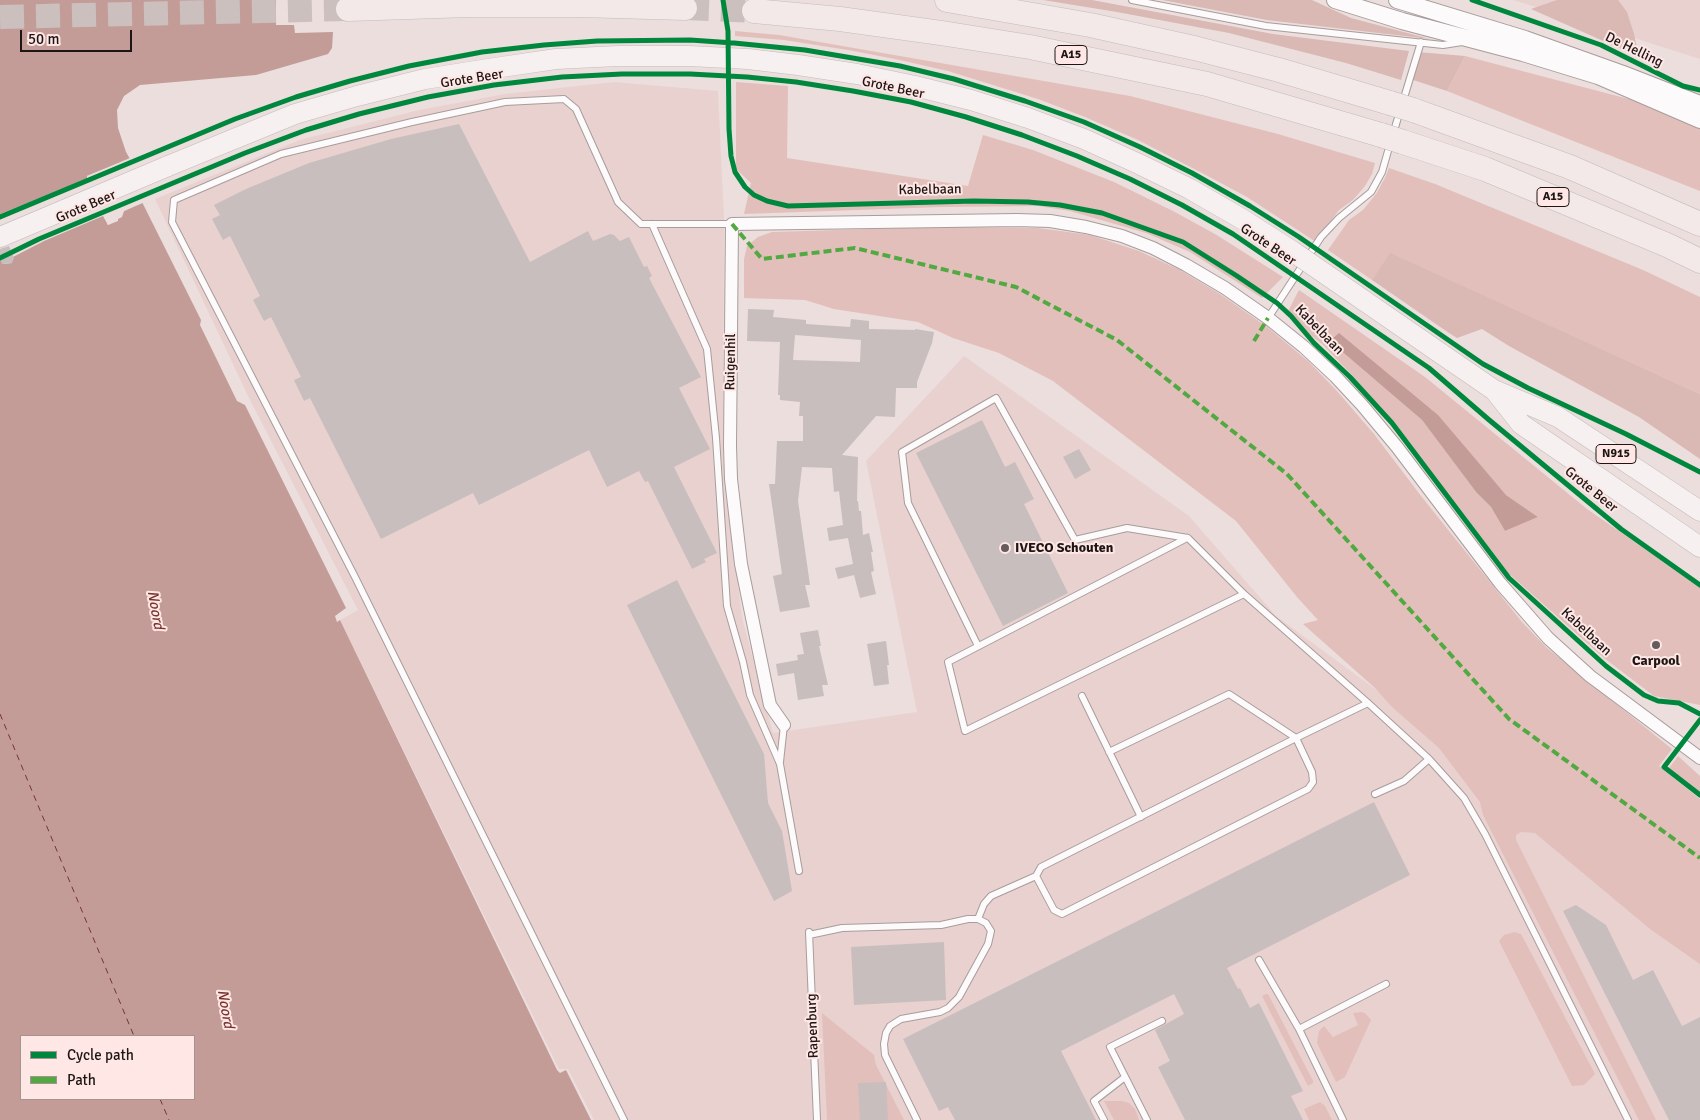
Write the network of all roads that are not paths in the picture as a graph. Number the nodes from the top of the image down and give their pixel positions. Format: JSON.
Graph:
{"nodes":[{"id":1,"x":947,"y":0,"type":"edge"},
{"id":2,"x":1132,"y":0,"type":"edge"},
{"id":3,"x":1335,"y":0,"type":"edge"},
{"id":4,"x":1405,"y":1,"type":"edge"},
{"id":5,"x":685,"y":8,"type":"tunnel mouth"},
{"id":6,"x":348,"y":9,"type":"tunnel mouth"},
{"id":7,"x":754,"y":11,"type":"tunnel mouth"},
{"id":8,"x":1402,"y":21,"type":"junction"},
{"id":9,"x":1474,"y":40,"type":"junction"},
{"id":10,"x":1421,"y":42,"type":"junction"},
{"id":11,"x":1700,"y":104,"type":"edge"},
{"id":12,"x":1700,"y":120,"type":"edge"},
{"id":13,"x":652,"y":224,"type":"junction"},
{"id":14,"x":732,"y":224,"type":"junction"},
{"id":15,"x":1700,"y":224,"type":"edge"},
{"id":16,"x":0,"y":237,"type":"edge"},
{"id":17,"x":1700,"y":261,"type":"edge"},
{"id":18,"x":1268,"y":318,"type":"junction"},
{"id":19,"x":1494,"y":390,"type":"junction"},
{"id":20,"x":1700,"y":511,"type":"edge"},
{"id":21,"x":1188,"y":538,"type":"junction"},
{"id":22,"x":1700,"y":548,"type":"edge"},
{"id":23,"x":1244,"y":594,"type":"junction"},
{"id":24,"x":978,"y":646,"type":"junction"},
{"id":25,"x":1082,"y":696,"type":"dead end"},
{"id":26,"x":1368,"y":702,"type":"junction"},
{"id":27,"x":784,"y":725,"type":"joint"},
{"id":28,"x":1296,"y":738,"type":"junction"},
{"id":29,"x":1109,"y":752,"type":"junction"},
{"id":30,"x":1700,"y":758,"type":"edge"},
{"id":31,"x":1429,"y":759,"type":"junction"},
{"id":32,"x":780,"y":764,"type":"junction"},
{"id":33,"x":1375,"y":794,"type":"dead end"},
{"id":34,"x":1141,"y":817,"type":"junction"},
{"id":35,"x":799,"y":871,"type":"dead end"},
{"id":36,"x":1036,"y":876,"type":"junction"},
{"id":37,"x":978,"y":919,"type":"junction"},
{"id":38,"x":1259,"y":960,"type":"dead end"},
{"id":39,"x":1386,"y":984,"type":"dead end"},
{"id":40,"x":1162,"y":1020,"type":"dead end"},
{"id":41,"x":1300,"y":1029,"type":"junction"},
{"id":42,"x":1125,"y":1076,"type":"junction"},
{"id":43,"x":624,"y":1120,"type":"edge"},
{"id":44,"x":817,"y":1120,"type":"edge"},
{"id":45,"x":917,"y":1120,"type":"edge"},
{"id":46,"x":1104,"y":1120,"type":"edge"},
{"id":47,"x":1147,"y":1120,"type":"edge"},
{"id":48,"x":1344,"y":1120,"type":"edge"},
{"id":49,"x":1628,"y":1120,"type":"edge"}],
"edges":[{"from":1,"to":15,"type":"highway","number":"A15","bridge":true},
{"from":2,"to":10,"type":"lane"},
{"from":3,"to":8,"type":"street"},
{"from":4,"to":8,"type":"street"},
{"from":4,"to":11,"type":"street","name":"De Helling"},
{"from":5,"to":6,"type":"highway"},
{"from":7,"to":17,"type":"highway","number":"A15","bridge":true},
{"from":8,"to":9,"type":"street"},
{"from":9,"to":10,"type":"lane"},
{"from":9,"to":12,"type":"street"},
{"from":10,"to":18,"type":"lane"},
{"from":13,"to":14,"type":"lane"},
{"from":13,"to":32,"type":"lane"},
{"from":13,"to":43,"type":"lane"},
{"from":14,"to":18,"type":"street","name":"Kabelbaan"},
{"from":14,"to":27,"type":"street","name":"Ruigenhil"},
{"from":16,"to":19,"type":"main road","name":"Grote Beer","number":"N915","bridge":true},
{"from":18,"to":30,"type":"street","name":"Kabelbaan"},
{"from":19,"to":20,"type":"main road","name":"Grote Beer","number":"N915"},
{"from":19,"to":22,"type":"main road","name":"Grote Beer","number":"N915"},
{"from":21,"to":23,"type":"lane"},
{"from":21,"to":24,"type":"lane"},
{"from":21,"to":24,"type":"lane"},
{"from":23,"to":24,"type":"lane"},
{"from":23,"to":26,"type":"lane"},
{"from":25,"to":29,"type":"lane"},
{"from":26,"to":28,"type":"lane"},
{"from":26,"to":31,"type":"lane"},
{"from":27,"to":32,"type":"lane"},
{"from":28,"to":29,"type":"lane"},
{"from":28,"to":34,"type":"lane"},
{"from":28,"to":36,"type":"lane"},
{"from":29,"to":34,"type":"lane"},
{"from":31,"to":33,"type":"lane"},
{"from":31,"to":49,"type":"lane"},
{"from":32,"to":35,"type":"lane"},
{"from":34,"to":36,"type":"lane"},
{"from":36,"to":37,"type":"lane"},
{"from":37,"to":44,"type":"lane","name":"Rapenburg"},
{"from":37,"to":45,"type":"lane"},
{"from":38,"to":41,"type":"lane"},
{"from":39,"to":41,"type":"lane"},
{"from":40,"to":42,"type":"lane"},
{"from":41,"to":48,"type":"lane"},
{"from":42,"to":46,"type":"lane"},
{"from":42,"to":47,"type":"lane"}]}
